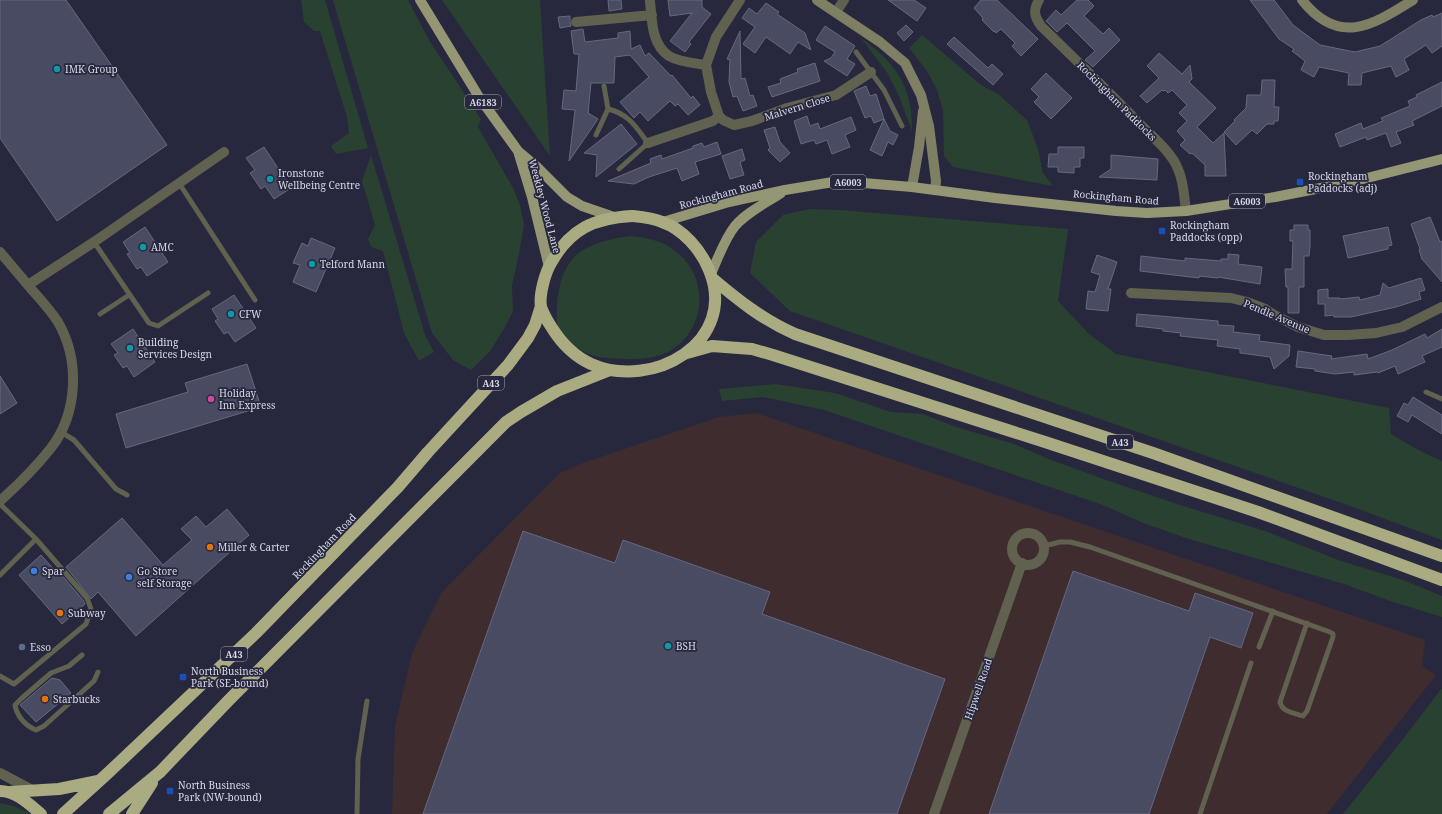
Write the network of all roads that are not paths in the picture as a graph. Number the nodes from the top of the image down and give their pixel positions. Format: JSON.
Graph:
{"nodes":[{"id":1,"x":420,"y":0,"type":"edge"},
{"id":2,"x":740,"y":0,"type":"edge"},
{"id":3,"x":817,"y":0,"type":"edge"},
{"id":4,"x":844,"y":0,"type":"edge"},
{"id":5,"x":1039,"y":0,"type":"edge"},
{"id":6,"x":1302,"y":0,"type":"edge"},
{"id":7,"x":1413,"y":0,"type":"edge"},
{"id":8,"x":650,"y":1,"type":"edge"},
{"id":9,"x":836,"y":12,"type":"junction"},
{"id":10,"x":652,"y":15,"type":"junction"},
{"id":11,"x":576,"y":22,"type":"dead end"},
{"id":12,"x":856,"y":52,"type":"dead end"},
{"id":13,"x":706,"y":65,"type":"junction"},
{"id":14,"x":871,"y":72,"type":"junction"},
{"id":15,"x":604,"y":86,"type":"dead end"},
{"id":16,"x":924,"y":107,"type":"junction"},
{"id":17,"x":608,"y":109,"type":"junction"},
{"id":18,"x":719,"y":116,"type":"junction"},
{"id":19,"x":902,"y":126,"type":"dead end"},
{"id":20,"x":596,"y":135,"type":"dead end"},
{"id":21,"x":648,"y":143,"type":"junction"},
{"id":22,"x":518,"y":151,"type":"junction"},
{"id":23,"x":224,"y":152,"type":"dead end"},
{"id":24,"x":1442,"y":159,"type":"edge"},
{"id":25,"x":619,"y":169,"type":"dead end"},
{"id":26,"x":179,"y":183,"type":"junction"},
{"id":27,"x":912,"y":187,"type":"junction"},
{"id":28,"x":785,"y":190,"type":"junction"},
{"id":29,"x":935,"y":190,"type":"junction"},
{"id":30,"x":1186,"y":211,"type":"junction"},
{"id":31,"x":614,"y":217,"type":"junction"},
{"id":32,"x":663,"y":222,"type":"junction"},
{"id":33,"x":94,"y":242,"type":"junction"},
{"id":34,"x":0,"y":252,"type":"edge"},
{"id":35,"x":549,"y":267,"type":"junction"},
{"id":36,"x":711,"y":276,"type":"junction"},
{"id":37,"x":28,"y":286,"type":"junction"},
{"id":38,"x":208,"y":293,"type":"dead end"},
{"id":39,"x":1131,"y":293,"type":"dead end"},
{"id":40,"x":129,"y":295,"type":"junction"},
{"id":41,"x":255,"y":300,"type":"dead end"},
{"id":42,"x":541,"y":306,"type":"junction"},
{"id":43,"x":1442,"y":308,"type":"edge"},
{"id":44,"x":100,"y":314,"type":"dead end"},
{"id":45,"x":687,"y":353,"type":"junction"},
{"id":46,"x":610,"y":370,"type":"junction"},
{"id":47,"x":1426,"y":392,"type":"dead end"},
{"id":48,"x":1442,"y":399,"type":"edge"},
{"id":49,"x":61,"y":432,"type":"junction"},
{"id":50,"x":127,"y":495,"type":"dead end"},
{"id":51,"x":0,"y":501,"type":"edge"},
{"id":52,"x":0,"y":504,"type":"edge"},
{"id":53,"x":36,"y":539,"type":"junction"},
{"id":54,"x":1044,"y":546,"type":"junction"},
{"id":55,"x":1442,"y":556,"type":"edge"},
{"id":56,"x":1022,"y":564,"type":"junction"},
{"id":57,"x":0,"y":575,"type":"edge"},
{"id":58,"x":1442,"y":580,"type":"edge"},
{"id":59,"x":1273,"y":611,"type":"junction"},
{"id":60,"x":1307,"y":623,"type":"junction"},
{"id":61,"x":1259,"y":647,"type":"dead end"},
{"id":62,"x":82,"y":655,"type":"dead end"},
{"id":63,"x":1251,"y":663,"type":"dead end"},
{"id":64,"x":98,"y":672,"type":"dead end"},
{"id":65,"x":0,"y":676,"type":"edge"},
{"id":66,"x":367,"y":701,"type":"dead end"},
{"id":67,"x":160,"y":772,"type":"junction"},
{"id":68,"x":0,"y":773,"type":"edge"},
{"id":69,"x":99,"y":781,"type":"junction"},
{"id":70,"x":34,"y":790,"type":"junction"},
{"id":71,"x":3,"y":791,"type":"edge"},
{"id":72,"x":41,"y":814,"type":"edge"},
{"id":73,"x":63,"y":814,"type":"edge"},
{"id":74,"x":109,"y":814,"type":"edge"},
{"id":75,"x":132,"y":814,"type":"edge"},
{"id":76,"x":357,"y":814,"type":"edge"},
{"id":77,"x":934,"y":814,"type":"edge"},
{"id":78,"x":1200,"y":814,"type":"edge"}],
"edges":[{"from":1,"to":22,"type":"main road","name":"Weekley Wood Lane","number":"A6183"},
{"from":2,"to":13,"type":"street"},
{"from":3,"to":9,"type":"street"},
{"from":4,"to":9,"type":"street"},
{"from":5,"to":30,"type":"street","name":"Rockingham Paddocks"},
{"from":6,"to":7,"type":"street"},
{"from":8,"to":10,"type":"street"},
{"from":9,"to":16,"type":"street"},
{"from":10,"to":11,"type":"street"},
{"from":10,"to":13,"type":"street"},
{"from":12,"to":14,"type":"lane"},
{"from":13,"to":18,"type":"street"},
{"from":14,"to":18,"type":"street","name":"Malvern Close"},
{"from":14,"to":19,"type":"lane"},
{"from":15,"to":17,"type":"lane"},
{"from":16,"to":27,"type":"street"},
{"from":16,"to":29,"type":"street"},
{"from":17,"to":20,"type":"lane"},
{"from":17,"to":21,"type":"lane"},
{"from":18,"to":21,"type":"street"},
{"from":21,"to":25,"type":"lane"},
{"from":22,"to":31,"type":"main road","name":"Weekley Wood Lane","number":"A6183"},
{"from":22,"to":35,"type":"main road","name":"Weekley Wood Lane","number":"A6183"},
{"from":23,"to":26,"type":"street"},
{"from":24,"to":30,"type":"main road","name":"Rockingham Road","number":"A6003"},
{"from":26,"to":33,"type":"street"},
{"from":26,"to":41,"type":"lane"},
{"from":27,"to":28,"type":"main road","name":"Rockingham Road","number":"A6003"},
{"from":27,"to":29,"type":"main road","name":"Rockingham Road","number":"A6003"},
{"from":28,"to":32,"type":"main road","name":"Rockingham Road","number":"A6003"},
{"from":28,"to":36,"type":"main road","name":"Rockingham Road","number":"A6003"},
{"from":29,"to":30,"type":"main road","name":"Rockingham Road","number":"A6003"},
{"from":31,"to":32,"type":"highway","number":"A43"},
{"from":31,"to":35,"type":"highway","number":"A43"},
{"from":32,"to":36,"type":"highway","number":"A43"},
{"from":33,"to":37,"type":"street"},
{"from":33,"to":40,"type":"lane"},
{"from":34,"to":37,"type":"street"},
{"from":35,"to":42,"type":"highway","number":"A43"},
{"from":36,"to":45,"type":"highway","number":"A43"},
{"from":36,"to":55,"type":"highway","number":"A43"},
{"from":37,"to":49,"type":"street"},
{"from":38,"to":40,"type":"lane"},
{"from":39,"to":43,"type":"street","name":"Pendle Avenue"},
{"from":40,"to":44,"type":"lane"},
{"from":42,"to":46,"type":"highway","number":"A43"},
{"from":42,"to":69,"type":"highway","name":"Rockingham Road","number":"A43"},
{"from":45,"to":46,"type":"highway","number":"A43"},
{"from":45,"to":58,"type":"highway","number":"A43"},
{"from":46,"to":67,"type":"highway","number":"A43"},
{"from":47,"to":48,"type":"lane"},
{"from":49,"to":50,"type":"lane"},
{"from":49,"to":51,"type":"street"},
{"from":52,"to":53,"type":"lane"},
{"from":53,"to":57,"type":"lane"},
{"from":53,"to":65,"type":"lane"},
{"from":54,"to":56,"type":"street"},
{"from":54,"to":56,"type":"street"},
{"from":54,"to":59,"type":"lane"},
{"from":56,"to":77,"type":"street","name":"Hipwell Road"},
{"from":59,"to":60,"type":"lane"},
{"from":59,"to":61,"type":"lane"},
{"from":60,"to":60,"type":"lane"},
{"from":62,"to":64,"type":"lane"},
{"from":63,"to":78,"type":"lane"},
{"from":66,"to":76,"type":"lane"},
{"from":67,"to":74,"type":"highway","number":"A43"},
{"from":67,"to":75,"type":"highway","number":"A43"},
{"from":68,"to":70,"type":"street"},
{"from":69,"to":70,"type":"highway"},
{"from":69,"to":73,"type":"highway","name":"Rockingham Road","number":"A43"},
{"from":70,"to":71,"type":"highway"},
{"from":71,"to":72,"type":"highway"}]}
